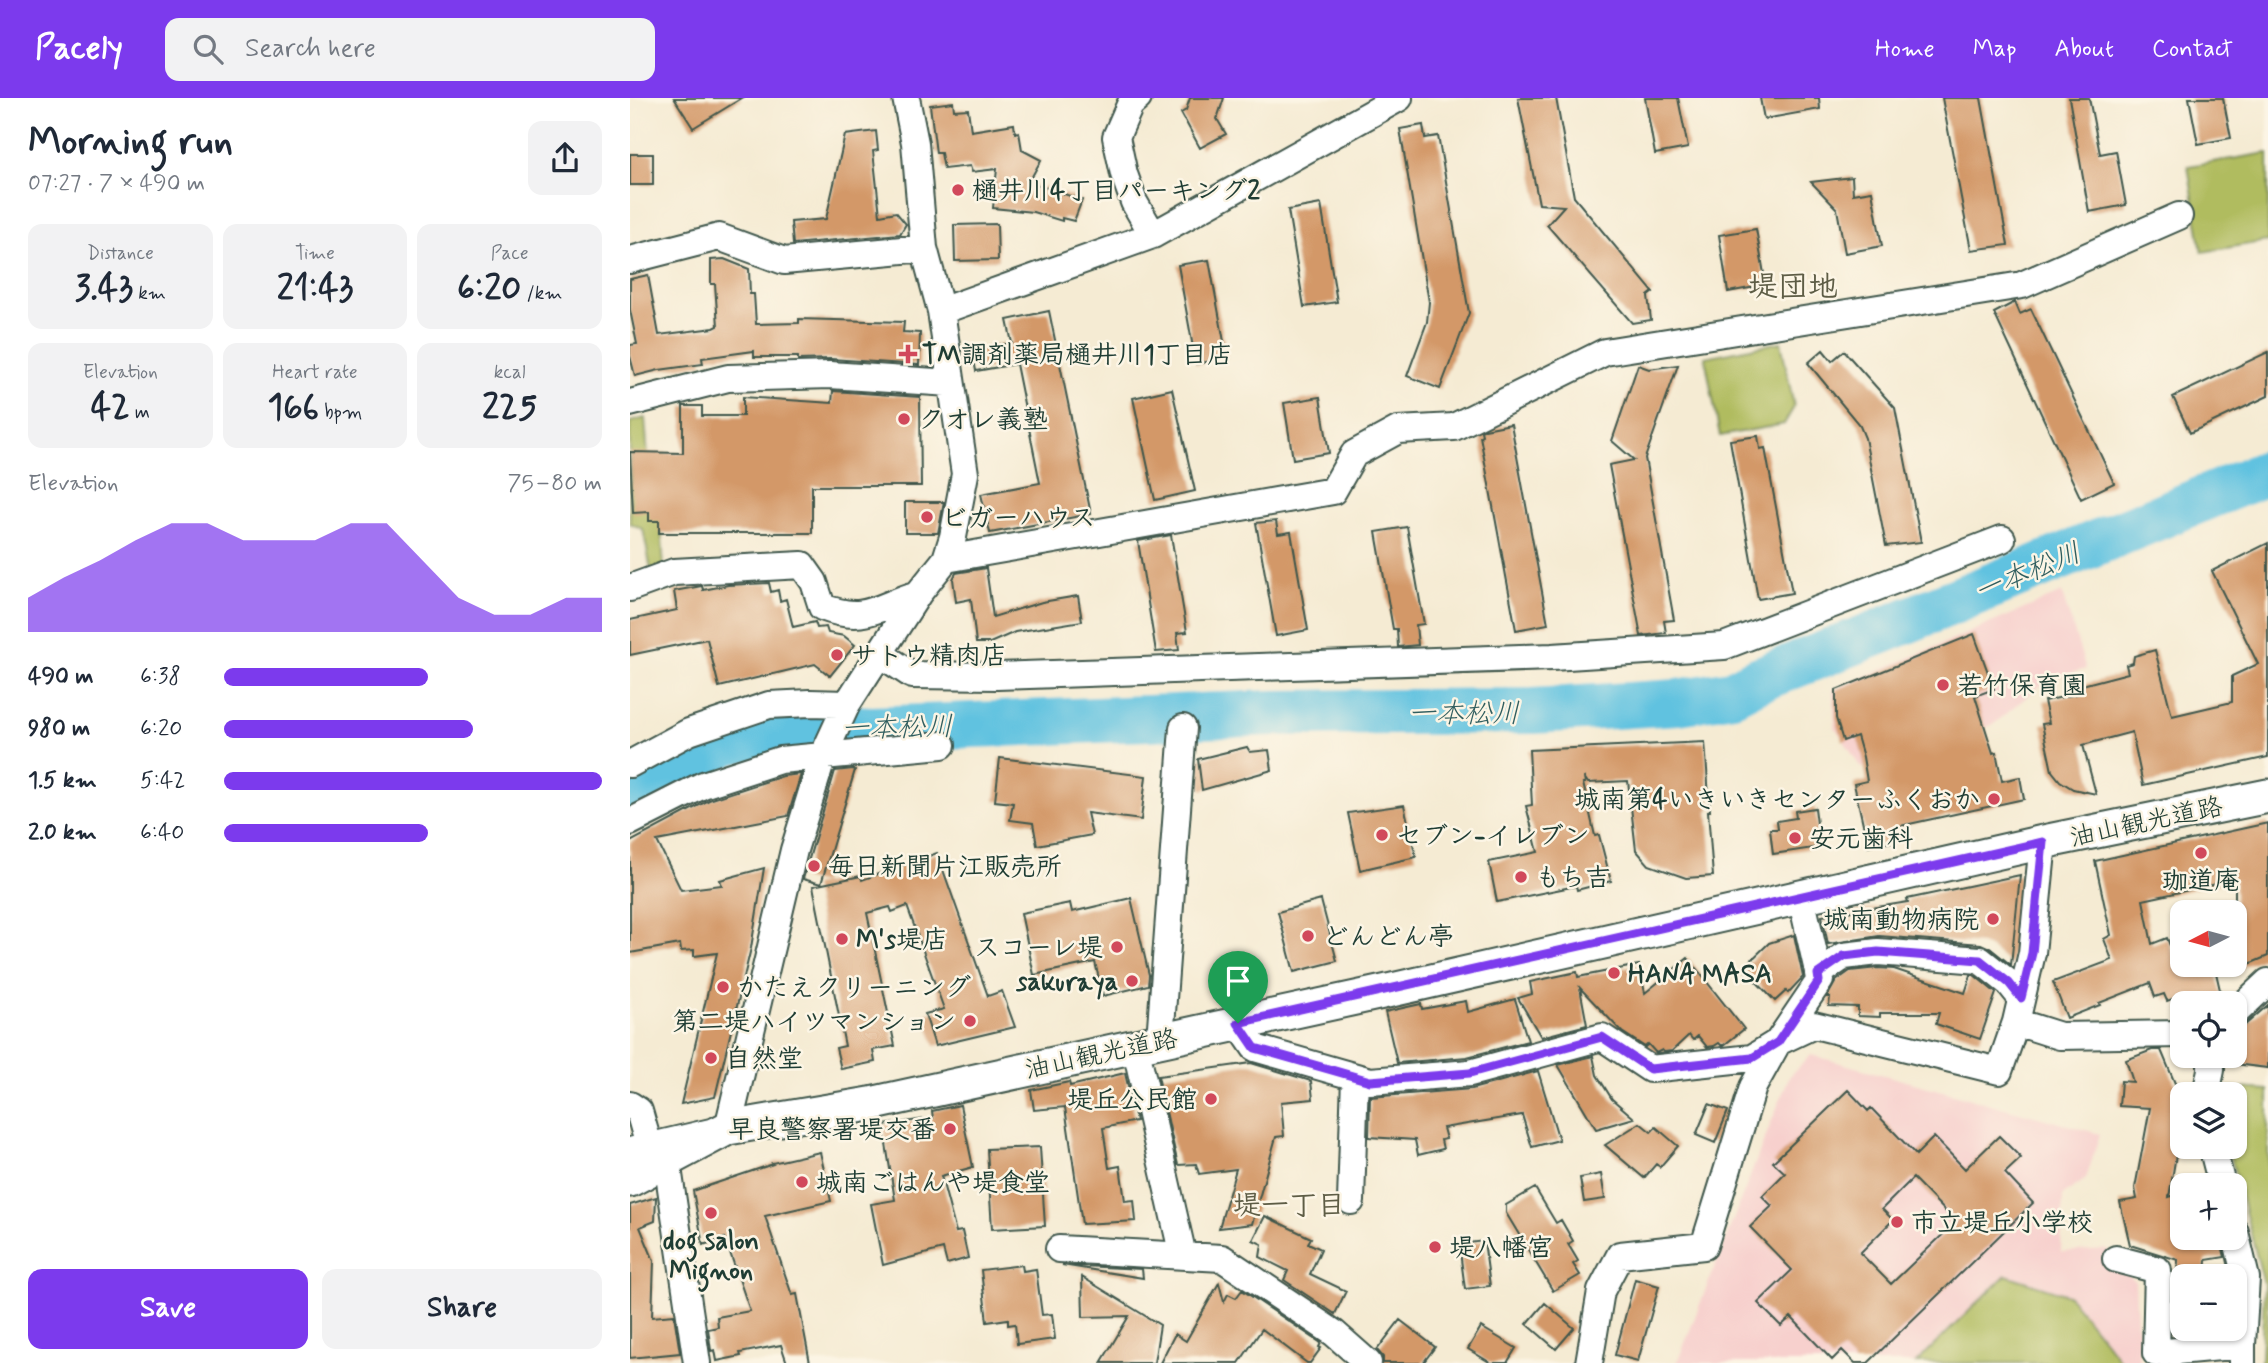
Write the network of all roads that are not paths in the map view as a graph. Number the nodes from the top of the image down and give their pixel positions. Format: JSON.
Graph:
{"nodes":[{"id":1,"x":906,"y":98,"type":"edge"},
{"id":2,"x":1138,"y":98,"type":"edge"},
{"id":3,"x":1399,"y":98,"type":"edge"},
{"id":4,"x":2179,"y":216,"type":"dead end"},
{"id":5,"x":1153,"y":235,"type":"junction"},
{"id":6,"x":924,"y":248,"type":"junction"},
{"id":7,"x":630,"y":260,"type":"edge"},
{"id":8,"x":941,"y":311,"type":"junction"},
{"id":9,"x":950,"y":383,"type":"junction"},
{"id":10,"x":630,"y":403,"type":"edge"},
{"id":11,"x":2002,"y":539,"type":"dead end"},
{"id":12,"x":946,"y":559,"type":"junction"},
{"id":13,"x":630,"y":588,"type":"edge"},
{"id":14,"x":918,"y":594,"type":"junction"},
{"id":15,"x":879,"y":653,"type":"junction"},
{"id":16,"x":844,"y":711,"type":"junction"},
{"id":17,"x":1183,"y":728,"type":"dead end"},
{"id":18,"x":942,"y":744,"type":"dead end"},
{"id":19,"x":826,"y":751,"type":"junction"},
{"id":20,"x":630,"y":764,"type":"edge"},
{"id":21,"x":2268,"y":796,"type":"edge"},
{"id":22,"x":630,"y":822,"type":"edge"},
{"id":23,"x":2043,"y":842,"type":"junction"},
{"id":24,"x":1801,"y":897,"type":"junction"},
{"id":25,"x":1818,"y":974,"type":"junction"},
{"id":26,"x":2268,"y":982,"type":"edge"},
{"id":27,"x":2247,"y":1002,"type":"edge"},
{"id":28,"x":2018,"y":1010,"type":"junction"},
{"id":29,"x":1238,"y":1023,"type":"junction"},
{"id":30,"x":2170,"y":1034,"type":"edge"},
{"id":31,"x":1778,"y":1042,"type":"junction"},
{"id":32,"x":1148,"y":1043,"type":"junction"},
{"id":33,"x":1355,"y":1077,"type":"junction"},
{"id":34,"x":630,"y":1105,"type":"edge"},
{"id":35,"x":728,"y":1128,"type":"junction"},
{"id":36,"x":648,"y":1153,"type":"edge"},
{"id":37,"x":630,"y":1180,"type":"edge"},
{"id":38,"x":1351,"y":1200,"type":"dead end"},
{"id":39,"x":1059,"y":1249,"type":"dead end"},
{"id":40,"x":2239,"y":1250,"type":"edge"},
{"id":41,"x":1183,"y":1256,"type":"junction"},
{"id":42,"x":2116,"y":1259,"type":"dead end"},
{"id":43,"x":2242,"y":1354,"type":"edge"},
{"id":44,"x":697,"y":1363,"type":"edge"},
{"id":45,"x":1368,"y":1363,"type":"edge"},
{"id":46,"x":1590,"y":1363,"type":"edge"}],
"edges":[{"from":1,"to":6,"type":"street"},
{"from":2,"to":5,"type":"street"},
{"from":3,"to":5,"type":"street"},
{"from":4,"to":12,"type":"street"},
{"from":5,"to":8,"type":"street"},
{"from":6,"to":7,"type":"street"},
{"from":6,"to":8,"type":"street"},
{"from":8,"to":9,"type":"street"},
{"from":9,"to":10,"type":"street"},
{"from":9,"to":12,"type":"street"},
{"from":11,"to":15,"type":"street"},
{"from":12,"to":14,"type":"street"},
{"from":13,"to":14,"type":"street"},
{"from":14,"to":15,"type":"street"},
{"from":15,"to":16,"type":"street"},
{"from":16,"to":19,"type":"street"},
{"from":16,"to":20,"type":"street"},
{"from":17,"to":32,"type":"street"},
{"from":18,"to":19,"type":"street"},
{"from":19,"to":22,"type":"street"},
{"from":19,"to":35,"type":"street"},
{"from":21,"to":23,"type":"main road","name":"油山観光道路"},
{"from":23,"to":24,"type":"main road","name":"油山観光道路"},
{"from":23,"to":28,"type":"street"},
{"from":24,"to":25,"type":"street"},
{"from":24,"to":29,"type":"main road","name":"油山観光道路"},
{"from":25,"to":28,"type":"street"},
{"from":25,"to":31,"type":"street"},
{"from":26,"to":27,"type":"street"},
{"from":28,"to":30,"type":"street"},
{"from":28,"to":31,"type":"street"},
{"from":29,"to":32,"type":"main road","name":"油山観光道路"},
{"from":29,"to":33,"type":"street"},
{"from":31,"to":33,"type":"street"},
{"from":31,"to":46,"type":"street"},
{"from":32,"to":35,"type":"main road","name":"油山観光道路"},
{"from":32,"to":41,"type":"street"},
{"from":33,"to":38,"type":"street"},
{"from":34,"to":36,"type":"street"},
{"from":35,"to":36,"type":"main road","name":"油山観光道路"},
{"from":36,"to":37,"type":"main road","name":"油山観光道路"},
{"from":36,"to":44,"type":"street"},
{"from":39,"to":41,"type":"street"},
{"from":40,"to":43,"type":"street"},
{"from":41,"to":45,"type":"street"},
{"from":42,"to":43,"type":"street"}]}
